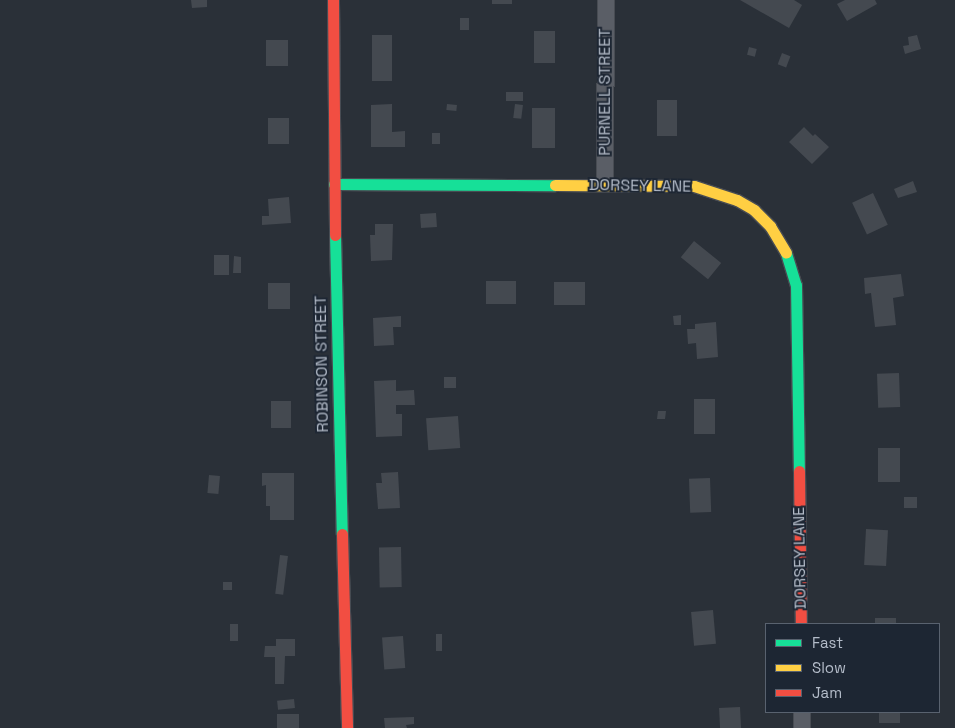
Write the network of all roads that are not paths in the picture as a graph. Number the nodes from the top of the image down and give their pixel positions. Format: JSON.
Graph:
{"nodes":[{"id":1,"x":333,"y":0,"type":"edge"},
{"id":2,"x":606,"y":0,"type":"edge"},
{"id":3,"x":334,"y":184,"type":"junction"},
{"id":4,"x":605,"y":184,"type":"junction"},
{"id":5,"x":801,"y":623,"type":"edge"},
{"id":6,"x":802,"y":713,"type":"edge"},
{"id":7,"x":346,"y":728,"type":"edge"},
{"id":8,"x":802,"y":728,"type":"edge"}],
"edges":[{"from":1,"to":3,"type":"street","name":"ROBINSON STREET"},
{"from":2,"to":4,"type":"street","name":"PURNELL STREET"},
{"from":3,"to":4,"type":"street","name":"DORSEY LANE"},
{"from":3,"to":7,"type":"street","name":"ROBINSON STREET"},
{"from":4,"to":5,"type":"street","name":"DORSEY LANE"},
{"from":6,"to":8,"type":"street"}]}
